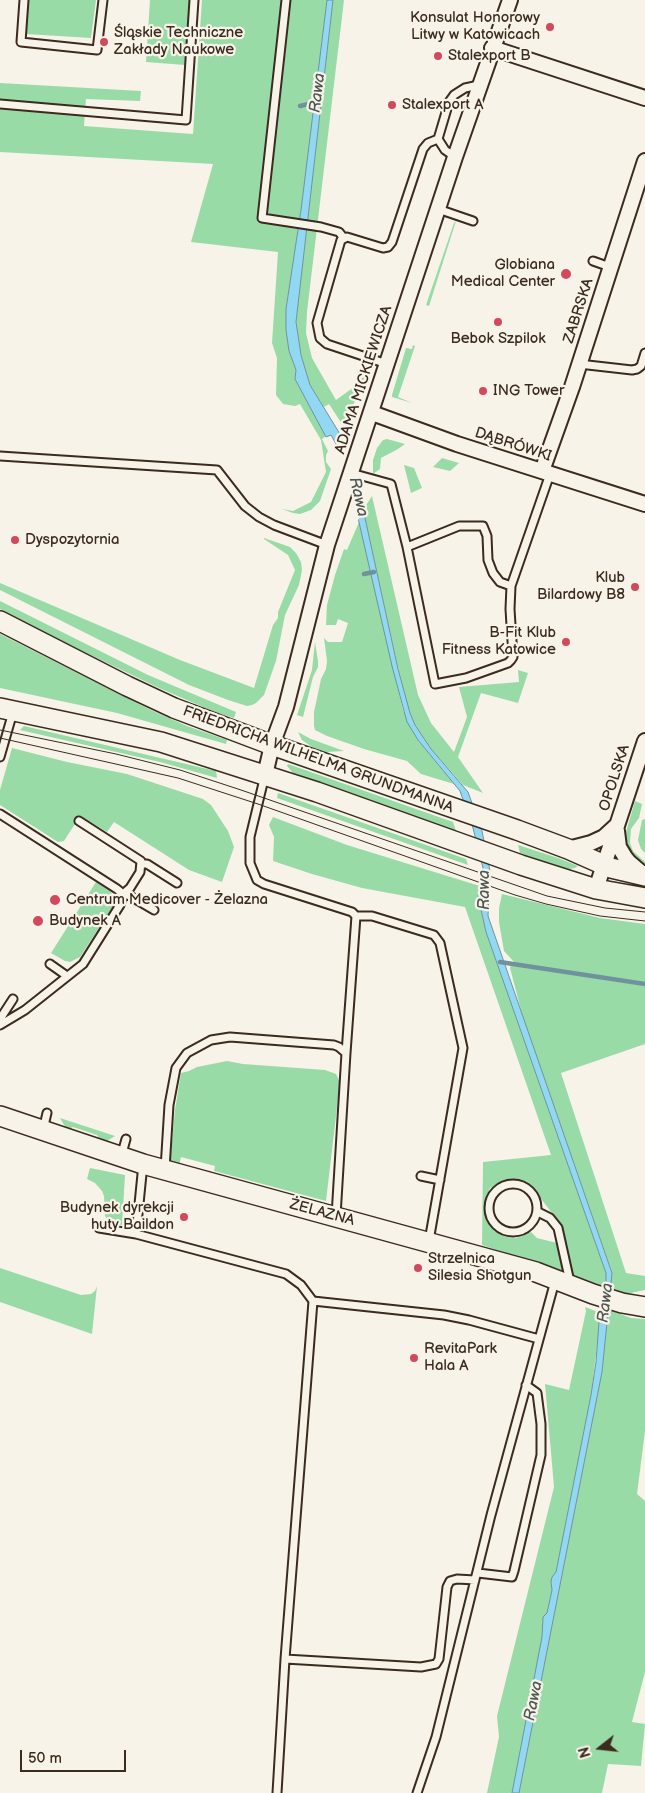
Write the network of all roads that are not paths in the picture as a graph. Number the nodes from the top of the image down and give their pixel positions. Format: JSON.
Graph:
{"nodes":[{"id":1,"x":24,"y":0,"type":"edge"},
{"id":2,"x":103,"y":0,"type":"edge"},
{"id":3,"x":194,"y":0,"type":"edge"},
{"id":4,"x":286,"y":0,"type":"edge"},
{"id":5,"x":510,"y":0,"type":"edge"},
{"id":6,"x":492,"y":48,"type":"junction"},
{"id":7,"x":479,"y":85,"type":"junction"},
{"id":8,"x":645,"y":98,"type":"edge"},
{"id":9,"x":0,"y":104,"type":"edge"},
{"id":10,"x":438,"y":139,"type":"junction"},
{"id":11,"x":455,"y":157,"type":"junction"},
{"id":12,"x":645,"y":161,"type":"edge"},
{"id":13,"x":438,"y":209,"type":"junction"},
{"id":14,"x":473,"y":221,"type":"dead end"},
{"id":15,"x":343,"y":238,"type":"junction"},
{"id":16,"x":593,"y":260,"type":"dead end"},
{"id":17,"x":610,"y":267,"type":"junction"},
{"id":18,"x":645,"y":353,"type":"edge"},
{"id":19,"x":387,"y":364,"type":"junction"},
{"id":20,"x":578,"y":364,"type":"junction"},
{"id":21,"x":372,"y":413,"type":"junction"},
{"id":22,"x":0,"y":456,"type":"edge"},
{"id":23,"x":546,"y":472,"type":"junction"},
{"id":24,"x":351,"y":473,"type":"junction"},
{"id":25,"x":645,"y":504,"type":"edge"},
{"id":26,"x":327,"y":545,"type":"junction"},
{"id":27,"x":407,"y":547,"type":"junction"},
{"id":28,"x":511,"y":586,"type":"junction"},
{"id":29,"x":0,"y":621,"type":"edge"},
{"id":30,"x":7,"y":709,"type":"edge"},
{"id":31,"x":645,"y":741,"type":"edge"},
{"id":32,"x":272,"y":745,"type":"junction"},
{"id":33,"x":0,"y":757,"type":"edge"},
{"id":34,"x":265,"y":775,"type":"junction"},
{"id":35,"x":0,"y":814,"type":"edge"},
{"id":36,"x":79,"y":821,"type":"dead end"},
{"id":37,"x":617,"y":826,"type":"junction"},
{"id":38,"x":568,"y":849,"type":"junction"},
{"id":39,"x":142,"y":864,"type":"junction"},
{"id":40,"x":604,"y":865,"type":"junction"},
{"id":41,"x":645,"y":876,"type":"edge"},
{"id":42,"x":177,"y":883,"type":"dead end"},
{"id":43,"x":596,"y":888,"type":"junction"},
{"id":44,"x":122,"y":894,"type":"junction"},
{"id":45,"x":645,"y":898,"type":"edge"},
{"id":46,"x":154,"y":910,"type":"dead end"},
{"id":47,"x":356,"y":916,"type":"junction"},
{"id":48,"x":50,"y":964,"type":"dead end"},
{"id":49,"x":67,"y":976,"type":"junction"},
{"id":50,"x":12,"y":999,"type":"dead end"},
{"id":51,"x":0,"y":1019,"type":"edge"},
{"id":52,"x":0,"y":1025,"type":"edge"},
{"id":53,"x":346,"y":1053,"type":"junction"},
{"id":54,"x":0,"y":1116,"type":"edge"},
{"id":55,"x":126,"y":1139,"type":"dead end"},
{"id":56,"x":121,"y":1157,"type":"junction"},
{"id":57,"x":143,"y":1164,"type":"junction"},
{"id":58,"x":165,"y":1170,"type":"junction"},
{"id":59,"x":421,"y":1176,"type":"dead end"},
{"id":60,"x":440,"y":1180,"type":"junction"},
{"id":61,"x":538,"y":1212,"type":"junction"},
{"id":62,"x":336,"y":1217,"type":"junction"},
{"id":63,"x":99,"y":1228,"type":"dead end"},
{"id":64,"x":136,"y":1234,"type":"junction"},
{"id":65,"x":429,"y":1242,"type":"junction"},
{"id":66,"x":563,"y":1281,"type":"junction"},
{"id":67,"x":313,"y":1301,"type":"junction"},
{"id":68,"x":645,"y":1307,"type":"edge"},
{"id":69,"x":539,"y":1339,"type":"junction"},
{"id":70,"x":526,"y":1385,"type":"junction"},
{"id":71,"x":478,"y":1573,"type":"junction"},
{"id":72,"x":475,"y":1580,"type":"junction"},
{"id":73,"x":284,"y":1659,"type":"junction"},
{"id":74,"x":277,"y":1793,"type":"edge"},
{"id":75,"x":417,"y":1793,"type":"edge"}],
"edges":[{"from":1,"to":2,"type":"lane"},
{"from":3,"to":9,"type":"lane"},
{"from":4,"to":15,"type":"lane"},
{"from":5,"to":6,"type":"street","name":"ADAMA MICKIEWICZA"},
{"from":6,"to":7,"type":"street","name":"ADAMA MICKIEWICZA"},
{"from":6,"to":8,"type":"street"},
{"from":7,"to":10,"type":"lane"},
{"from":7,"to":11,"type":"street","name":"ADAMA MICKIEWICZA"},
{"from":10,"to":11,"type":"lane"},
{"from":10,"to":15,"type":"lane"},
{"from":11,"to":13,"type":"street","name":"ADAMA MICKIEWICZA"},
{"from":12,"to":17,"type":"street","name":"ZABRSKA"},
{"from":13,"to":14,"type":"lane"},
{"from":13,"to":19,"type":"street","name":"ADAMA MICKIEWICZA"},
{"from":15,"to":19,"type":"lane"},
{"from":16,"to":17,"type":"lane"},
{"from":17,"to":20,"type":"street","name":"ZABRSKA"},
{"from":18,"to":20,"type":"lane"},
{"from":19,"to":21,"type":"street","name":"ADAMA MICKIEWICZA"},
{"from":20,"to":23,"type":"street","name":"ZABRSKA"},
{"from":21,"to":23,"type":"street","name":"DĄBRÓWKI"},
{"from":21,"to":24,"type":"street","name":"ADAMA MICKIEWICZA"},
{"from":22,"to":26,"type":"lane"},
{"from":23,"to":25,"type":"street","name":"DĄBRÓWKI"},
{"from":23,"to":28,"type":"lane"},
{"from":24,"to":26,"type":"street","name":"ADAMA MICKIEWICZA"},
{"from":24,"to":27,"type":"lane"},
{"from":26,"to":32,"type":"street","name":"ADAMA MICKIEWICZA"},
{"from":27,"to":28,"type":"lane"},
{"from":27,"to":28,"type":"lane"},
{"from":29,"to":32,"type":"main road","name":"FRIEDRICHA WILHELMA GRUNDMANNA"},
{"from":30,"to":33,"type":"lane"},
{"from":30,"to":34,"type":"main road","name":"FRIEDRICHA WILHELMA GRUNDMANNA"},
{"from":31,"to":37,"type":"street","name":"OPOLSKA"},
{"from":32,"to":34,"type":"street","name":"ADAMA MICKIEWICZA"},
{"from":32,"to":38,"type":"main road","name":"FRIEDRICHA WILHELMA GRUNDMANNA"},
{"from":34,"to":43,"type":"main road","name":"FRIEDRICHA WILHELMA GRUNDMANNA"},
{"from":34,"to":47,"type":"lane"},
{"from":35,"to":44,"type":"lane"},
{"from":36,"to":39,"type":"lane"},
{"from":37,"to":38,"type":"street","name":"OPOLSKA"},
{"from":37,"to":40,"type":"street","name":"OPOLSKA"},
{"from":37,"to":41,"type":"street","name":"OPOLSKA"},
{"from":38,"to":40,"type":"main road","name":"FRIEDRICHA WILHELMA GRUNDMANNA"},
{"from":39,"to":42,"type":"lane"},
{"from":39,"to":44,"type":"lane"},
{"from":40,"to":41,"type":"main road","name":"FRIEDRICHA WILHELMA GRUNDMANNA"},
{"from":40,"to":43,"type":"street","name":"OPOLSKA"},
{"from":43,"to":45,"type":"main road","name":"FRIEDRICHA WILHELMA GRUNDMANNA"},
{"from":44,"to":46,"type":"lane"},
{"from":44,"to":49,"type":"lane"},
{"from":47,"to":53,"type":"lane"},
{"from":47,"to":60,"type":"lane"},
{"from":48,"to":49,"type":"lane"},
{"from":49,"to":52,"type":"lane"},
{"from":50,"to":51,"type":"lane"},
{"from":53,"to":58,"type":"lane"},
{"from":53,"to":62,"type":"lane"},
{"from":54,"to":56,"type":"main road","name":"ŻELAZNA"},
{"from":55,"to":56,"type":"lane"},
{"from":56,"to":57,"type":"main road","name":"ŻELAZNA"},
{"from":57,"to":58,"type":"main road","name":"ŻELAZNA"},
{"from":57,"to":64,"type":"lane"},
{"from":58,"to":62,"type":"main road","name":"ŻELAZNA"},
{"from":59,"to":60,"type":"lane"},
{"from":60,"to":65,"type":"lane"},
{"from":61,"to":61,"type":"lane"},
{"from":61,"to":66,"type":"lane"},
{"from":62,"to":65,"type":"main road","name":"ŻELAZNA"},
{"from":63,"to":64,"type":"lane"},
{"from":64,"to":67,"type":"lane"},
{"from":65,"to":66,"type":"main road","name":"ŻELAZNA"},
{"from":66,"to":68,"type":"main road","name":"ŻELAZNA"},
{"from":66,"to":69,"type":"lane"},
{"from":67,"to":69,"type":"lane"},
{"from":67,"to":73,"type":"lane"},
{"from":69,"to":70,"type":"lane"},
{"from":70,"to":71,"type":"lane"},
{"from":70,"to":71,"type":"lane"},
{"from":71,"to":72,"type":"lane"},
{"from":72,"to":73,"type":"lane"},
{"from":72,"to":75,"type":"lane"},
{"from":73,"to":74,"type":"lane"}]}
